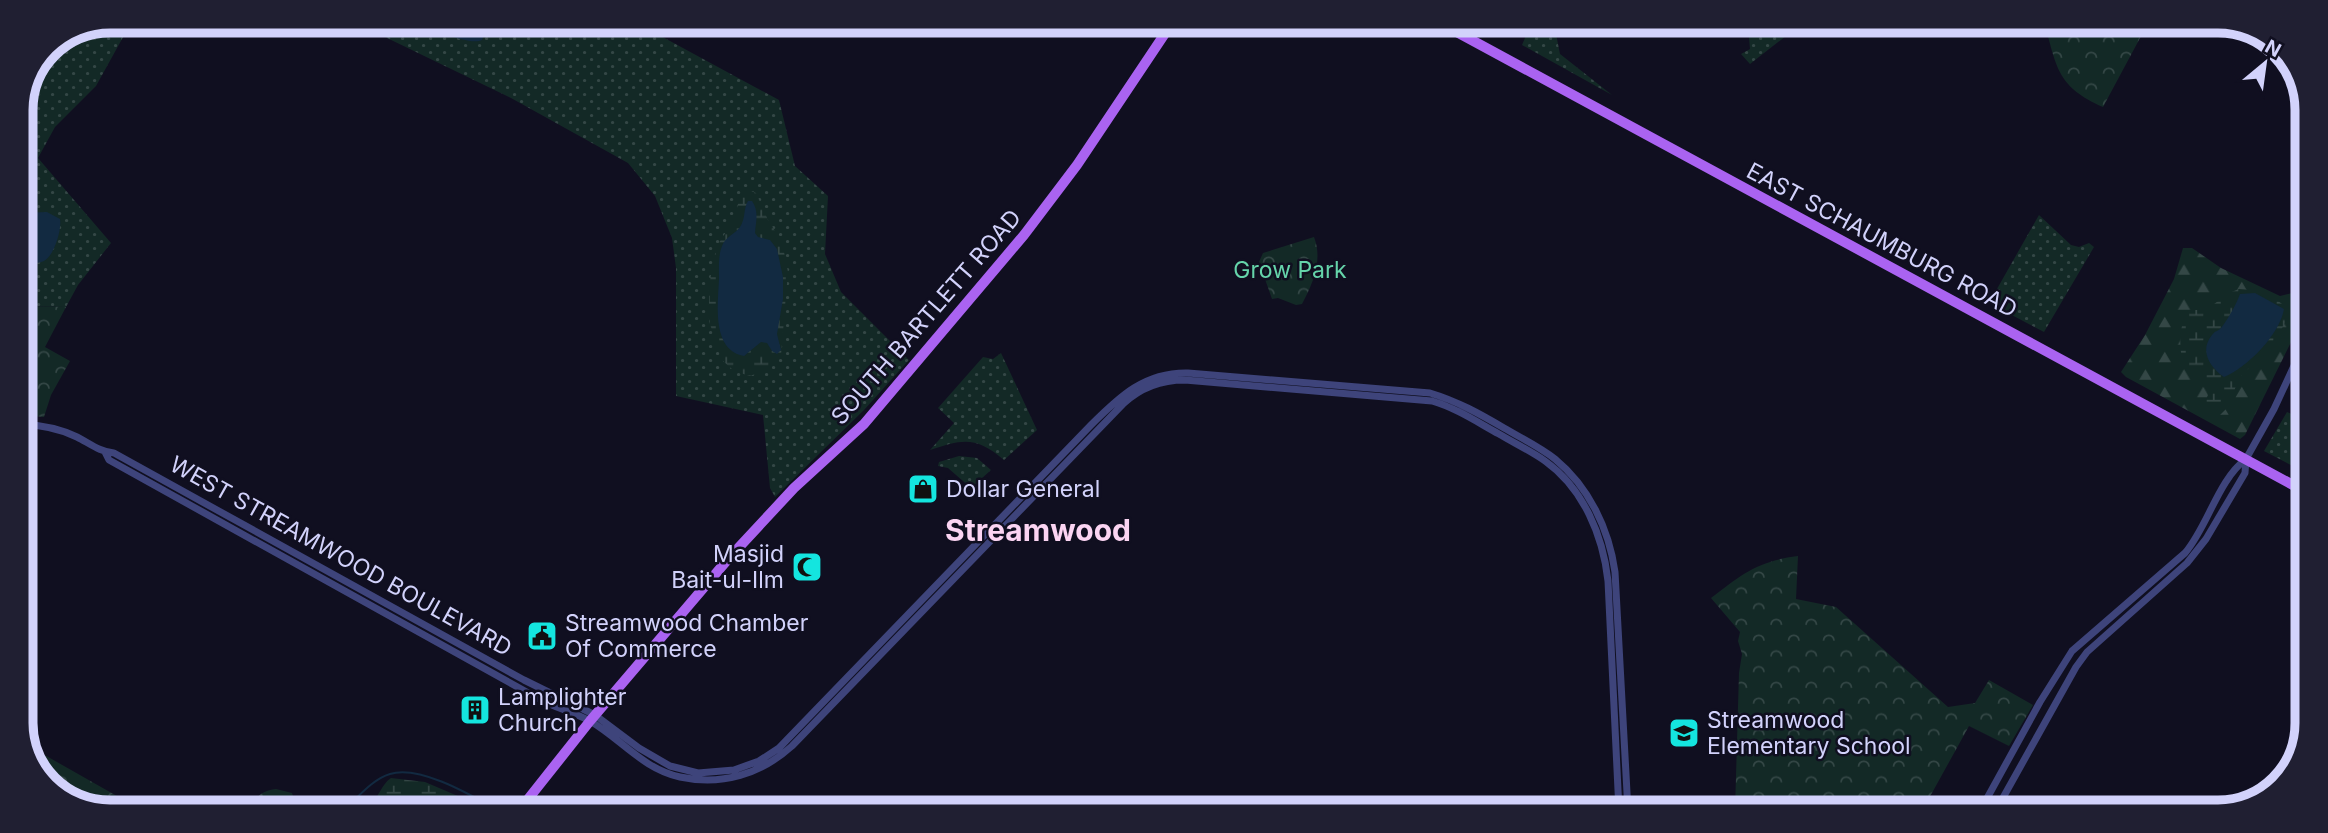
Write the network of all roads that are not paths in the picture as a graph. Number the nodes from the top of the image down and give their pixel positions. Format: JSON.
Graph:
{"nodes":[{"id":1,"x":1165,"y":33,"type":"edge"},
{"id":2,"x":1459,"y":33,"type":"edge"},
{"id":3,"x":2295,"y":364,"type":"edge"},
{"id":4,"x":33,"y":425,"type":"edge"},
{"id":5,"x":2246,"y":459,"type":"junction"},
{"id":6,"x":2295,"y":486,"type":"edge"},
{"id":7,"x":593,"y":718,"type":"junction"},
{"id":8,"x":527,"y":800,"type":"edge"},
{"id":9,"x":1618,"y":800,"type":"edge"},
{"id":10,"x":1627,"y":800,"type":"edge"},
{"id":11,"x":1986,"y":800,"type":"edge"},
{"id":12,"x":2001,"y":800,"type":"edge"}],
"edges":[{"from":1,"to":7,"type":"main road","name":"SOUTH BARTLETT ROAD"},
{"from":2,"to":5,"type":"main road","name":"EAST SCHAUMBURG ROAD"},
{"from":3,"to":5,"type":"street"},
{"from":4,"to":7,"type":"street","name":"WEST STREAMWOOD BOULEVARD"},
{"from":5,"to":6,"type":"main road","name":"EAST SCHAUMBURG ROAD"},
{"from":5,"to":11,"type":"street"},
{"from":5,"to":12,"type":"street"},
{"from":7,"to":8,"type":"main road","name":"SOUTH BARTLETT ROAD"},
{"from":7,"to":9,"type":"street"},
{"from":7,"to":10,"type":"street"}]}
